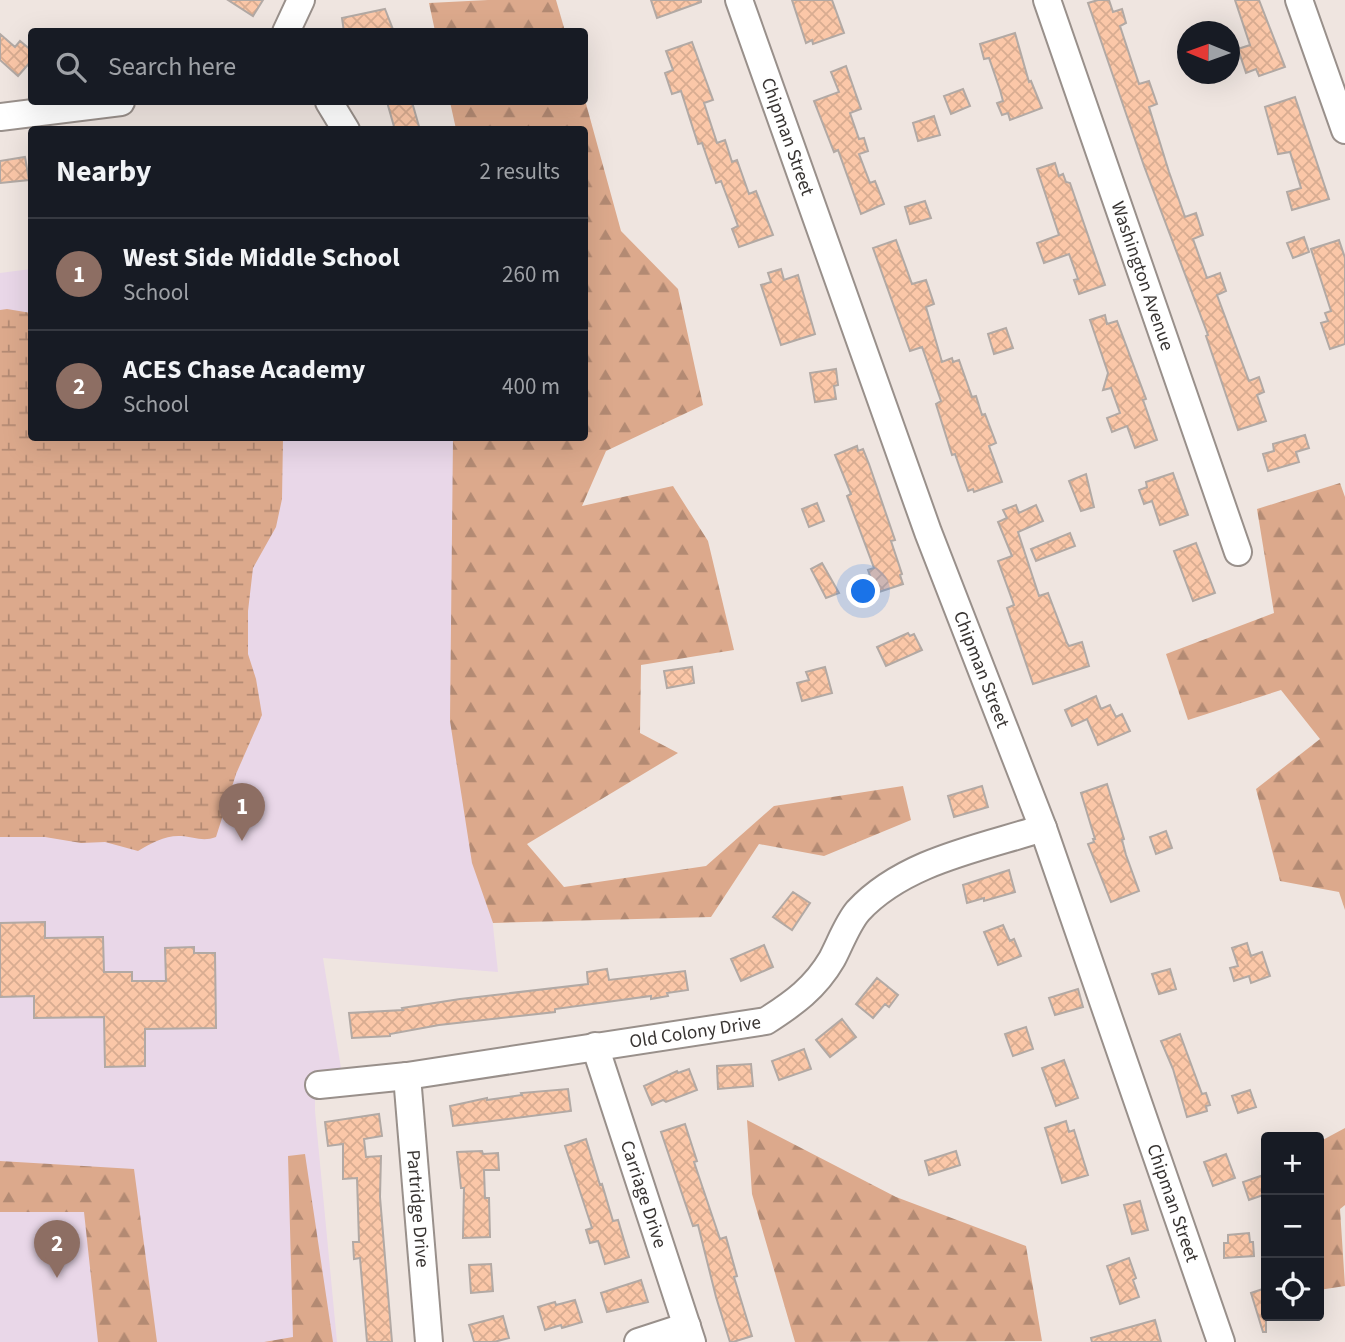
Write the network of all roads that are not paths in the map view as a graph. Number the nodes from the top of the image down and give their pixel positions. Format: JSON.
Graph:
{"nodes":[{"id":1,"x":301,"y":0,"type":"edge"},
{"id":2,"x":739,"y":0,"type":"edge"},
{"id":3,"x":1047,"y":0,"type":"edge"},
{"id":4,"x":1299,"y":0,"type":"edge"},
{"id":5,"x":288,"y":28,"type":"edge"},
{"id":6,"x":97,"y":105,"type":"edge"},
{"id":7,"x":331,"y":105,"type":"edge"},
{"id":8,"x":0,"y":117,"type":"edge"},
{"id":9,"x":344,"y":126,"type":"edge"},
{"id":10,"x":1345,"y":130,"type":"edge"},
{"id":11,"x":1238,"y":552,"type":"dead end"},
{"id":12,"x":1043,"y":828,"type":"junction"},
{"id":13,"x":595,"y":1046,"type":"junction"},
{"id":14,"x":408,"y":1076,"type":"junction"},
{"id":15,"x":319,"y":1085,"type":"dead end"},
{"id":16,"x":690,"y":1334,"type":"edge"},
{"id":17,"x":429,"y":1342,"type":"edge"},
{"id":18,"x":638,"y":1342,"type":"edge"},
{"id":19,"x":1221,"y":1342,"type":"edge"}],
"edges":[{"from":1,"to":5,"type":"street"},
{"from":2,"to":12,"type":"street","name":"Chipman Street"},
{"from":3,"to":11,"type":"street","name":"Washington Avenue"},
{"from":4,"to":10,"type":"street"},
{"from":6,"to":8,"type":"street"},
{"from":7,"to":9,"type":"street"},
{"from":12,"to":13,"type":"street","name":"Old Colony Drive"},
{"from":12,"to":19,"type":"street","name":"Chipman Street"},
{"from":13,"to":14,"type":"street","name":"Old Colony Drive"},
{"from":13,"to":16,"type":"street","name":"Carriage Drive"},
{"from":14,"to":15,"type":"street","name":"Old Colony Drive"},
{"from":14,"to":17,"type":"street","name":"Partridge Drive"},
{"from":16,"to":18,"type":"street"}]}
